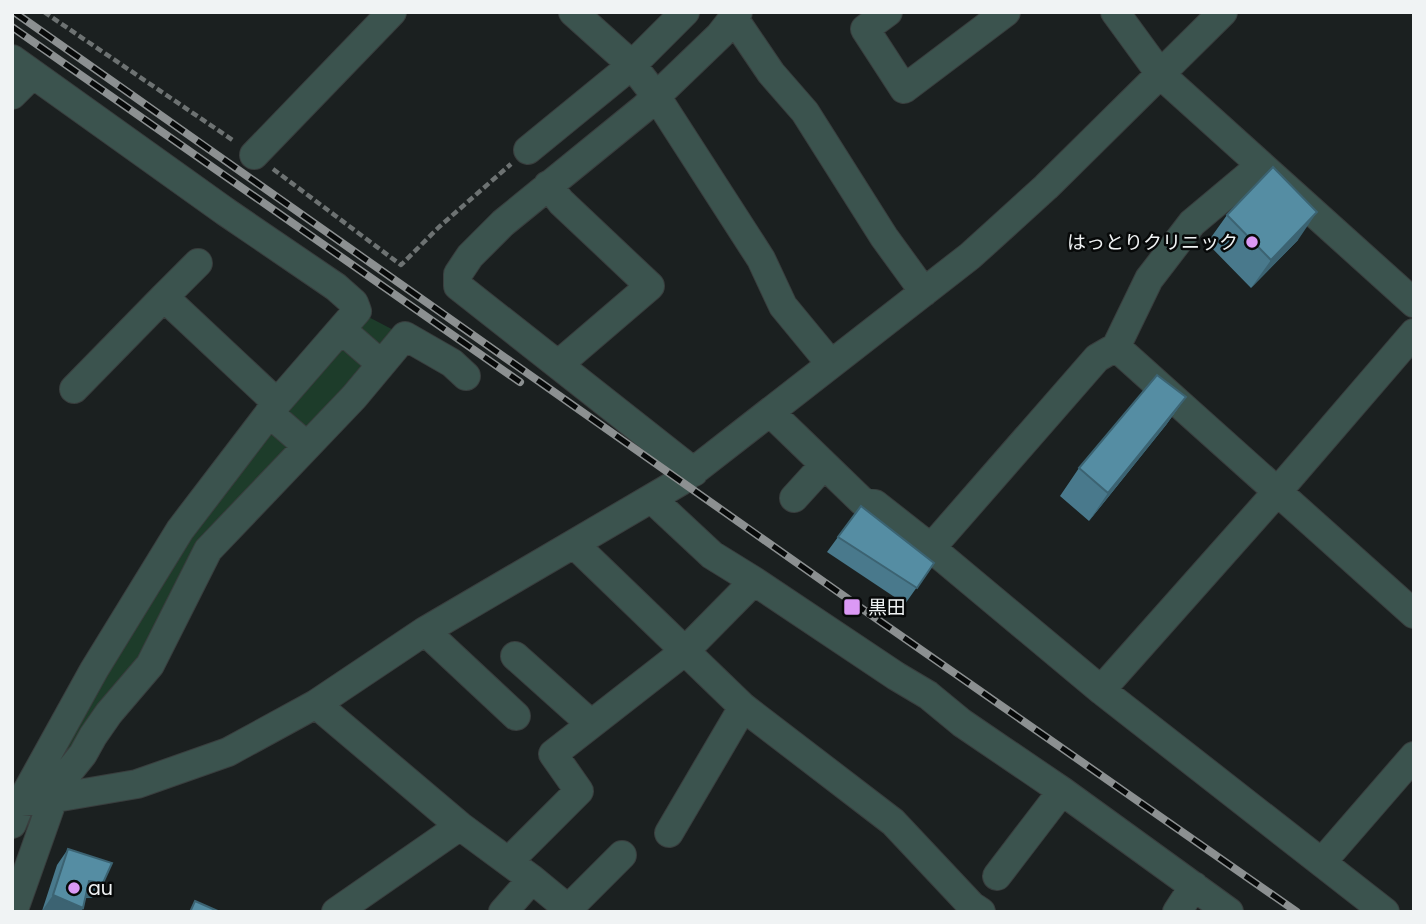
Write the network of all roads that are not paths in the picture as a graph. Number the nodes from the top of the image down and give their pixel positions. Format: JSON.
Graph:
{"nodes":[{"id":1,"x":392,"y":12,"type":"edge"},
{"id":2,"x":573,"y":12,"type":"edge"},
{"id":3,"x":685,"y":12,"type":"edge"},
{"id":4,"x":888,"y":12,"type":"edge"},
{"id":5,"x":1006,"y":12,"type":"edge"},
{"id":6,"x":1115,"y":12,"type":"edge"},
{"id":7,"x":1223,"y":12,"type":"edge"},
{"id":8,"x":736,"y":15,"type":"edge"},
{"id":9,"x":632,"y":65,"type":"junction"},
{"id":10,"x":23,"y":67,"type":"edge"},
{"id":11,"x":1161,"y":75,"type":"junction"},
{"id":12,"x":12,"y":95,"type":"edge"},
{"id":13,"x":656,"y":96,"type":"junction"},
{"id":14,"x":528,"y":150,"type":"dead end"},
{"id":15,"x":254,"y":155,"type":"dead end"},
{"id":16,"x":1260,"y":166,"type":"junction"},
{"id":17,"x":548,"y":185,"type":"junction"},
{"id":18,"x":198,"y":263,"type":"dead end"},
{"id":19,"x":924,"y":292,"type":"junction"},
{"id":20,"x":164,"y":297,"type":"junction"},
{"id":21,"x":1414,"y":303,"type":"edge"},
{"id":22,"x":342,"y":330,"type":"junction"},
{"id":23,"x":1414,"y":333,"type":"edge"},
{"id":24,"x":1116,"y":347,"type":"junction"},
{"id":25,"x":830,"y":363,"type":"junction"},
{"id":26,"x":381,"y":364,"type":"junction"},
{"id":27,"x":559,"y":364,"type":"junction"},
{"id":28,"x":466,"y":376,"type":"dead end"},
{"id":29,"x":74,"y":389,"type":"dead end"},
{"id":30,"x":273,"y":408,"type":"junction"},
{"id":31,"x":770,"y":412,"type":"junction"},
{"id":32,"x":307,"y":446,"type":"junction"},
{"id":33,"x":824,"y":465,"type":"junction"},
{"id":34,"x":694,"y":472,"type":"junction"},
{"id":35,"x":1278,"y":492,"type":"junction"},
{"id":36,"x":794,"y":498,"type":"dead end"},
{"id":37,"x":652,"y":499,"type":"junction"},
{"id":38,"x":180,"y":530,"type":"junction"},
{"id":39,"x":574,"y":544,"type":"junction"},
{"id":40,"x":931,"y":548,"type":"junction"},
{"id":41,"x":208,"y":550,"type":"junction"},
{"id":42,"x":754,"y":580,"type":"junction"},
{"id":43,"x":1414,"y":614,"type":"edge"},
{"id":44,"x":425,"y":631,"type":"junction"},
{"id":45,"x":685,"y":651,"type":"junction"},
{"id":46,"x":515,"y":656,"type":"dead end"},
{"id":47,"x":1101,"y":690,"type":"junction"},
{"id":48,"x":316,"y":704,"type":"junction"},
{"id":49,"x":743,"y":707,"type":"junction"},
{"id":50,"x":516,"y":716,"type":"dead end"},
{"id":51,"x":591,"y":724,"type":"junction"},
{"id":52,"x":1414,"y":756,"type":"edge"},
{"id":53,"x":1062,"y":791,"type":"junction"},
{"id":54,"x":55,"y":798,"type":"junction"},
{"id":55,"x":14,"y":805,"type":"edge"},
{"id":56,"x":460,"y":826,"type":"junction"},
{"id":57,"x":669,"y":833,"type":"dead end"},
{"id":58,"x":622,"y":855,"type":"dead end"},
{"id":59,"x":509,"y":861,"type":"junction"},
{"id":60,"x":1322,"y":862,"type":"junction"},
{"id":61,"x":997,"y":876,"type":"dead end"},
{"id":62,"x":532,"y":879,"type":"junction"},
{"id":63,"x":1194,"y":886,"type":"junction"},
{"id":64,"x":570,"y":910,"type":"edge"},
{"id":65,"x":13,"y":912,"type":"edge"},
{"id":66,"x":335,"y":912,"type":"edge"},
{"id":67,"x":503,"y":912,"type":"edge"},
{"id":68,"x":981,"y":912,"type":"edge"},
{"id":69,"x":1177,"y":912,"type":"edge"},
{"id":70,"x":1229,"y":912,"type":"edge"},
{"id":71,"x":1385,"y":912,"type":"edge"}],
"edges":[{"from":1,"to":15,"type":"street"},
{"from":2,"to":9,"type":"street"},
{"from":3,"to":9,"type":"street"},
{"from":4,"to":5,"type":"street"},
{"from":6,"to":11,"type":"street"},
{"from":7,"to":11,"type":"street"},
{"from":8,"to":13,"type":"street"},
{"from":8,"to":19,"type":"street"},
{"from":9,"to":13,"type":"street"},
{"from":9,"to":14,"type":"street"},
{"from":10,"to":12,"type":"street"},
{"from":10,"to":22,"type":"street"},
{"from":11,"to":16,"type":"street"},
{"from":11,"to":19,"type":"street"},
{"from":13,"to":17,"type":"street"},
{"from":13,"to":25,"type":"street"},
{"from":16,"to":21,"type":"street"},
{"from":16,"to":24,"type":"street"},
{"from":17,"to":27,"type":"street"},
{"from":17,"to":27,"type":"street"},
{"from":18,"to":20,"type":"street"},
{"from":19,"to":25,"type":"street"},
{"from":20,"to":29,"type":"street"},
{"from":20,"to":30,"type":"street"},
{"from":22,"to":26,"type":"street"},
{"from":22,"to":30,"type":"street"},
{"from":23,"to":35,"type":"street"},
{"from":24,"to":35,"type":"street"},
{"from":24,"to":40,"type":"street"},
{"from":25,"to":31,"type":"street"},
{"from":26,"to":28,"type":"street"},
{"from":26,"to":32,"type":"street"},
{"from":27,"to":34,"type":"street"},
{"from":30,"to":32,"type":"street"},
{"from":30,"to":38,"type":"street"},
{"from":31,"to":33,"type":"street"},
{"from":31,"to":34,"type":"street"},
{"from":32,"to":41,"type":"street"},
{"from":33,"to":36,"type":"street"},
{"from":33,"to":40,"type":"street"},
{"from":34,"to":37,"type":"street"},
{"from":35,"to":43,"type":"street"},
{"from":35,"to":47,"type":"street"},
{"from":37,"to":39,"type":"street"},
{"from":37,"to":42,"type":"street"},
{"from":38,"to":41,"type":"street"},
{"from":38,"to":55,"type":"street"},
{"from":39,"to":44,"type":"street"},
{"from":39,"to":45,"type":"street"},
{"from":40,"to":47,"type":"street"},
{"from":41,"to":54,"type":"street"},
{"from":42,"to":45,"type":"street"},
{"from":42,"to":53,"type":"street"},
{"from":44,"to":48,"type":"street"},
{"from":44,"to":50,"type":"street"},
{"from":45,"to":49,"type":"street"},
{"from":45,"to":51,"type":"street"},
{"from":46,"to":51,"type":"street"},
{"from":47,"to":60,"type":"street"},
{"from":48,"to":54,"type":"street"},
{"from":48,"to":56,"type":"street"},
{"from":49,"to":57,"type":"street"},
{"from":49,"to":68,"type":"street"},
{"from":51,"to":59,"type":"street"},
{"from":52,"to":60,"type":"street"},
{"from":53,"to":61,"type":"street"},
{"from":53,"to":63,"type":"street"},
{"from":54,"to":55,"type":"street"},
{"from":54,"to":65,"type":"street"},
{"from":56,"to":59,"type":"street"},
{"from":56,"to":66,"type":"street"},
{"from":58,"to":64,"type":"street"},
{"from":59,"to":62,"type":"street"},
{"from":60,"to":71,"type":"street"},
{"from":62,"to":64,"type":"street"},
{"from":62,"to":67,"type":"street"},
{"from":63,"to":69,"type":"street"},
{"from":63,"to":70,"type":"street"}]}
